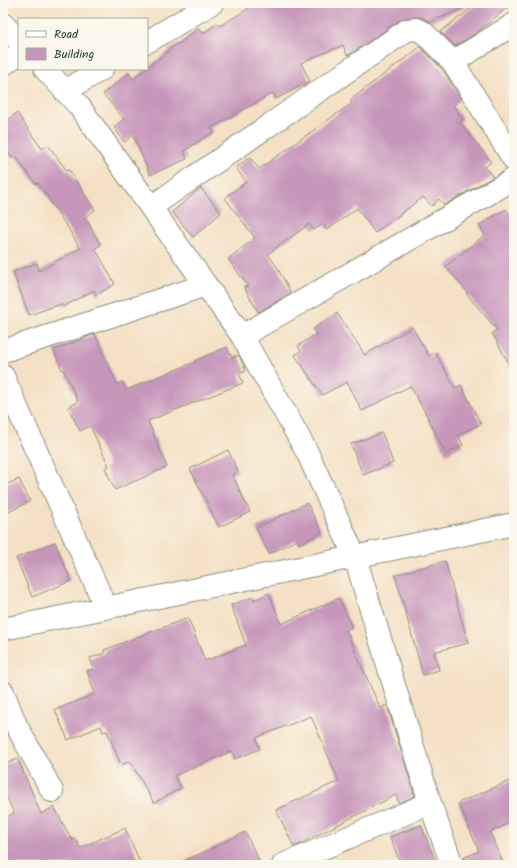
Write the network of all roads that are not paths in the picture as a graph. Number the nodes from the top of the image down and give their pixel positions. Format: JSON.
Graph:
{"nodes":[{"id":1,"x":212,"y":3,"type":"edge"},
{"id":2,"x":3,"y":24,"type":"edge"},
{"id":3,"x":514,"y":24,"type":"edge"},
{"id":4,"x":18,"y":40,"type":"edge"},
{"id":5,"x":148,"y":41,"type":"edge"},
{"id":6,"x":18,"y":55,"type":"edge"},
{"id":7,"x":453,"y":62,"type":"junction"},
{"id":8,"x":3,"y":65,"type":"edge"},
{"id":9,"x":46,"y":70,"type":"edge"},
{"id":10,"x":100,"y":70,"type":"edge"},
{"id":11,"x":65,"y":91,"type":"junction"},
{"id":12,"x":514,"y":160,"type":"edge"},
{"id":13,"x":514,"y":179,"type":"edge"},
{"id":14,"x":151,"y":207,"type":"junction"},
{"id":15,"x":206,"y":285,"type":"junction"},
{"id":16,"x":242,"y":336,"type":"junction"},
{"id":17,"x":3,"y":351,"type":"edge"},
{"id":18,"x":3,"y":376,"type":"edge"},
{"id":19,"x":514,"y":524,"type":"edge"},
{"id":20,"x":355,"y":557,"type":"junction"},
{"id":21,"x":106,"y":608,"type":"junction"},
{"id":22,"x":3,"y":629,"type":"edge"},
{"id":23,"x":3,"y":692,"type":"edge"},
{"id":24,"x":9,"y":731,"type":"edge"},
{"id":25,"x":52,"y":791,"type":"dead end"},
{"id":26,"x":430,"y":803,"type":"junction"},
{"id":27,"x":283,"y":865,"type":"edge"},
{"id":28,"x":452,"y":865,"type":"edge"}],
"edges":[{"from":1,"to":5,"type":"street"},
{"from":2,"to":4,"type":"street"},
{"from":3,"to":7,"type":"street"},
{"from":6,"to":8,"type":"street"},
{"from":7,"to":12,"type":"street"},
{"from":7,"to":14,"type":"street"},
{"from":9,"to":11,"type":"street"},
{"from":10,"to":11,"type":"street"},
{"from":11,"to":14,"type":"street"},
{"from":13,"to":16,"type":"street"},
{"from":14,"to":15,"type":"street"},
{"from":15,"to":16,"type":"street"},
{"from":15,"to":17,"type":"street"},
{"from":16,"to":20,"type":"street"},
{"from":18,"to":21,"type":"street"},
{"from":19,"to":20,"type":"street"},
{"from":20,"to":21,"type":"street"},
{"from":20,"to":26,"type":"street"},
{"from":21,"to":22,"type":"street"},
{"from":23,"to":24,"type":"street"},
{"from":24,"to":25,"type":"street"},
{"from":26,"to":27,"type":"street"},
{"from":26,"to":28,"type":"street"}]}
